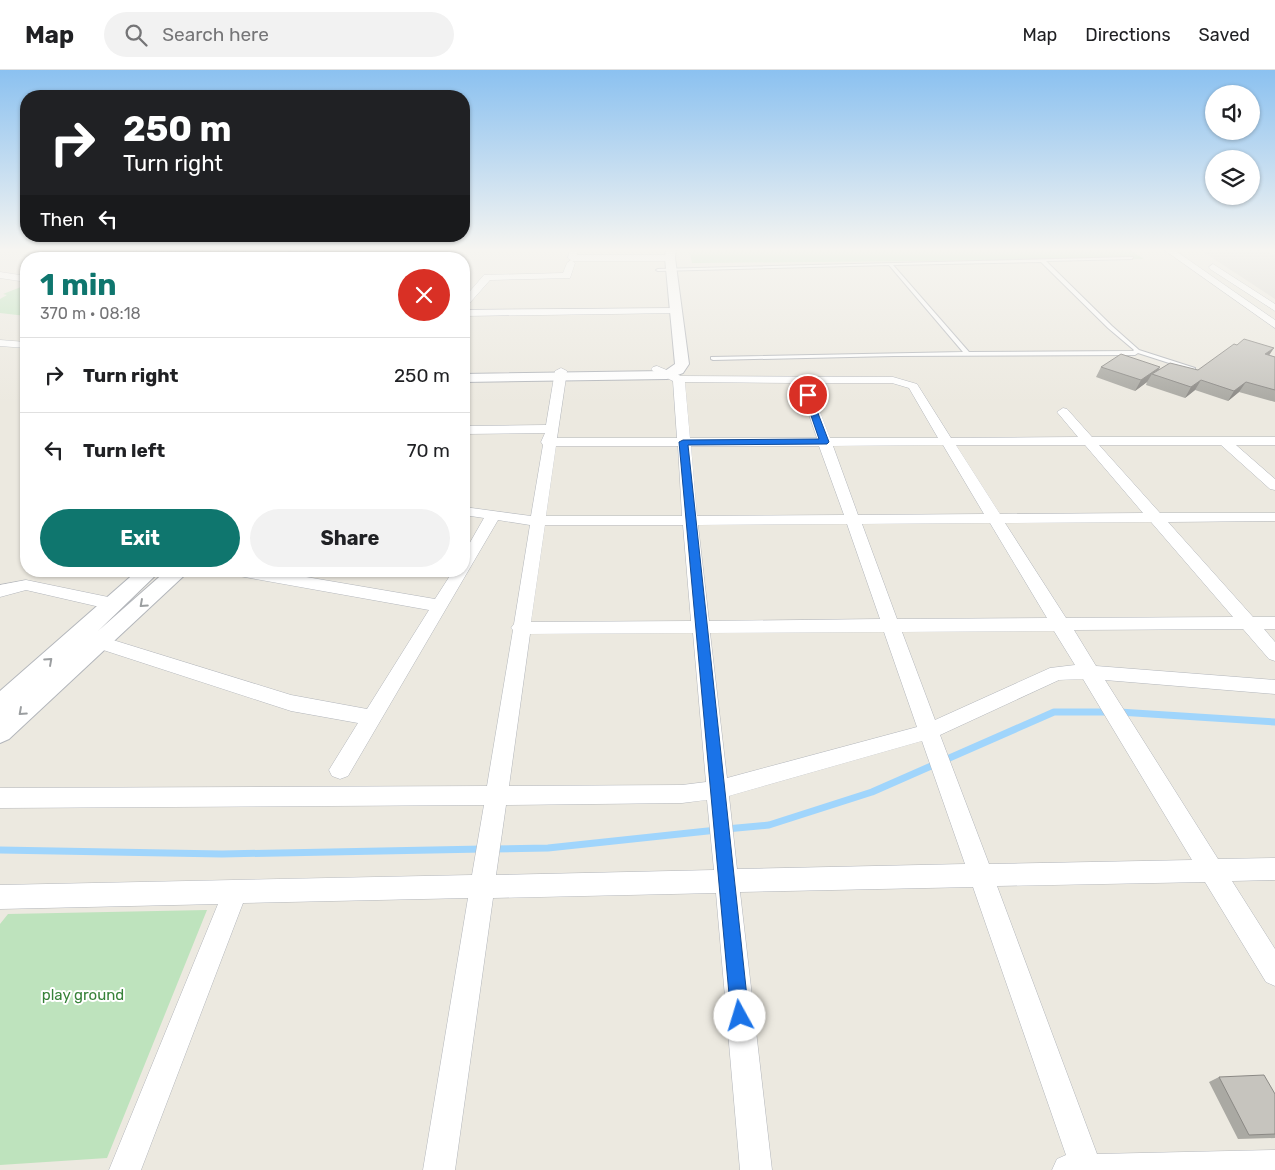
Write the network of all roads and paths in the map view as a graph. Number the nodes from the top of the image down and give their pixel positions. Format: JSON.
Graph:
{"nodes":[{"id":1,"x":663,"y":300,"type":"edge"},
{"id":2,"x":674,"y":300,"type":"edge"},
{"id":3,"x":921,"y":300,"type":"edge"},
{"id":4,"x":1084,"y":300,"type":"edge"},
{"id":5,"x":1240,"y":300,"type":"edge"},
{"id":6,"x":1263,"y":300,"type":"edge"},
{"id":7,"x":1275,"y":308,"type":"edge"},
{"id":8,"x":470,"y":313,"type":"edge"},
{"id":9,"x":678,"y":316,"type":"junction"},
{"id":10,"x":663,"y":321,"type":"junction"},
{"id":11,"x":1275,"y":325,"type":"edge"},
{"id":12,"x":0,"y":343,"type":"edge"},
{"id":13,"x":20,"y":345,"type":"edge"},
{"id":14,"x":20,"y":346,"type":"edge"},
{"id":15,"x":674,"y":347,"type":"junction"},
{"id":16,"x":1136,"y":351,"type":"junction"},
{"id":17,"x":0,"y":353,"type":"edge"},
{"id":18,"x":968,"y":354,"type":"junction"},
{"id":19,"x":713,"y":358,"type":"dead end"},
{"id":20,"x":1193,"y":369,"type":"edge"},
{"id":21,"x":470,"y":371,"type":"edge"},
{"id":22,"x":560,"y":374,"type":"junction"},
{"id":23,"x":667,"y":374,"type":"junction"},
{"id":24,"x":470,"y":378,"type":"edge"},
{"id":25,"x":802,"y":379,"type":"junction"},
{"id":26,"x":1063,"y":412,"type":"dead end"},
{"id":27,"x":470,"y":430,"type":"edge"},
{"id":28,"x":549,"y":436,"type":"junction"},
{"id":29,"x":1088,"y":441,"type":"junction"},
{"id":30,"x":1224,"y":441,"type":"junction"},
{"id":31,"x":1275,"y":441,"type":"edge"},
{"id":32,"x":683,"y":442,"type":"junction"},
{"id":33,"x":824,"y":442,"type":"junction"},
{"id":34,"x":947,"y":442,"type":"junction"},
{"id":35,"x":1275,"y":486,"type":"edge"},
{"id":36,"x":470,"y":513,"type":"edge"},
{"id":37,"x":493,"y":516,"type":"junction"},
{"id":38,"x":1275,"y":517,"type":"edge"},
{"id":39,"x":995,"y":518,"type":"junction"},
{"id":40,"x":1156,"y":518,"type":"junction"},
{"id":41,"x":852,"y":519,"type":"junction"},
{"id":42,"x":690,"y":520,"type":"junction"},
{"id":43,"x":536,"y":521,"type":"junction"},
{"id":44,"x":470,"y":556,"type":"edge"},
{"id":45,"x":143,"y":577,"type":"edge"},
{"id":46,"x":172,"y":577,"type":"edge"},
{"id":47,"x":273,"y":577,"type":"edge"},
{"id":48,"x":457,"y":577,"type":"edge"},
{"id":49,"x":0,"y":591,"type":"edge"},
{"id":50,"x":113,"y":604,"type":"junction"},
{"id":51,"x":440,"y":606,"type":"junction"},
{"id":52,"x":1275,"y":622,"type":"edge"},
{"id":53,"x":1248,"y":623,"type":"junction"},
{"id":54,"x":1060,"y":624,"type":"junction"},
{"id":55,"x":890,"y":625,"type":"junction"},
{"id":56,"x":701,"y":626,"type":"junction"},
{"id":57,"x":520,"y":628,"type":"junction"},
{"id":58,"x":100,"y":642,"type":"junction"},
{"id":59,"x":1275,"y":654,"type":"edge"},
{"id":60,"x":1089,"y":672,"type":"junction"},
{"id":61,"x":1275,"y":687,"type":"edge"},
{"id":62,"x":0,"y":706,"type":"edge"},
{"id":63,"x":372,"y":718,"type":"junction"},
{"id":64,"x":0,"y":732,"type":"edge"},
{"id":65,"x":932,"y":740,"type":"junction"},
{"id":66,"x":340,"y":770,"type":"dead end"},
{"id":67,"x":495,"y":795,"type":"junction"},
{"id":68,"x":718,"y":797,"type":"junction"},
{"id":69,"x":0,"y":798,"type":"edge"},
{"id":70,"x":1275,"y":869,"type":"edge"},
{"id":71,"x":726,"y":870,"type":"junction"},
{"id":72,"x":1212,"y":870,"type":"junction"},
{"id":73,"x":981,"y":876,"type":"junction"},
{"id":74,"x":482,"y":880,"type":"junction"},
{"id":75,"x":236,"y":892,"type":"junction"},
{"id":76,"x":0,"y":897,"type":"edge"},
{"id":77,"x":1275,"y":973,"type":"edge"},
{"id":78,"x":1275,"y":1166,"type":"edge"},
{"id":79,"x":124,"y":1170,"type":"edge"},
{"id":80,"x":439,"y":1170,"type":"edge"},
{"id":81,"x":756,"y":1170,"type":"edge"},
{"id":82,"x":1068,"y":1170,"type":"edge"},
{"id":83,"x":1087,"y":1170,"type":"edge"}],
"edges":[{"from":1,"to":10,"type":"street"},
{"from":2,"to":9,"type":"street"},
{"from":3,"to":18,"type":"lane"},
{"from":4,"to":16,"type":"lane"},
{"from":5,"to":11,"type":"street"},
{"from":6,"to":7,"type":"street"},
{"from":8,"to":10,"type":"street"},
{"from":9,"to":10,"type":"street"},
{"from":9,"to":15,"type":"street"},
{"from":10,"to":15,"type":"street"},
{"from":12,"to":13,"type":"street"},
{"from":14,"to":17,"type":"street"},
{"from":15,"to":23,"type":"street"},
{"from":16,"to":18,"type":"lane"},
{"from":16,"to":20,"type":"lane"},
{"from":18,"to":19,"type":"lane"},
{"from":21,"to":22,"type":"street"},
{"from":22,"to":23,"type":"street"},
{"from":22,"to":24,"type":"street"},
{"from":22,"to":28,"type":"street"},
{"from":23,"to":25,"type":"street"},
{"from":23,"to":32,"type":"street"},
{"from":25,"to":33,"type":"street"},
{"from":25,"to":34,"type":"street"},
{"from":26,"to":29,"type":"street"},
{"from":27,"to":28,"type":"street"},
{"from":28,"to":32,"type":"street"},
{"from":28,"to":43,"type":"street"},
{"from":29,"to":30,"type":"street"},
{"from":29,"to":34,"type":"street"},
{"from":29,"to":40,"type":"street"},
{"from":30,"to":31,"type":"street"},
{"from":30,"to":35,"type":"street"},
{"from":32,"to":33,"type":"street"},
{"from":32,"to":42,"type":"street"},
{"from":33,"to":34,"type":"street"},
{"from":33,"to":41,"type":"street"},
{"from":34,"to":39,"type":"street"},
{"from":36,"to":37,"type":"street"},
{"from":37,"to":43,"type":"street"},
{"from":37,"to":44,"type":"street"},
{"from":38,"to":40,"type":"street"},
{"from":39,"to":40,"type":"street"},
{"from":39,"to":41,"type":"street"},
{"from":39,"to":54,"type":"street"},
{"from":40,"to":53,"type":"street"},
{"from":41,"to":42,"type":"street"},
{"from":41,"to":55,"type":"street"},
{"from":42,"to":43,"type":"street"},
{"from":42,"to":56,"type":"street"},
{"from":43,"to":57,"type":"street"},
{"from":45,"to":50,"type":"street"},
{"from":46,"to":58,"type":"street","one_way":true},
{"from":47,"to":51,"type":"street"},
{"from":48,"to":51,"type":"street"},
{"from":49,"to":50,"type":"street"},
{"from":62,"to":50,"type":"street","one_way":true},
{"from":51,"to":63,"type":"street"},
{"from":52,"to":53,"type":"street"},
{"from":53,"to":54,"type":"street"},
{"from":53,"to":59,"type":"street"},
{"from":54,"to":55,"type":"street"},
{"from":54,"to":60,"type":"street"},
{"from":55,"to":56,"type":"street"},
{"from":55,"to":65,"type":"street"},
{"from":56,"to":57,"type":"street"},
{"from":56,"to":68,"type":"street"},
{"from":57,"to":67,"type":"street"},
{"from":58,"to":63,"type":"street"},
{"from":58,"to":64,"type":"street","one_way":true},
{"from":60,"to":61,"type":"street"},
{"from":60,"to":65,"type":"street"},
{"from":60,"to":72,"type":"street"},
{"from":63,"to":66,"type":"street"},
{"from":65,"to":68,"type":"street"},
{"from":65,"to":73,"type":"street"},
{"from":67,"to":68,"type":"street"},
{"from":67,"to":69,"type":"street"},
{"from":67,"to":74,"type":"street"},
{"from":68,"to":71,"type":"street"},
{"from":70,"to":72,"type":"street"},
{"from":71,"to":73,"type":"street"},
{"from":71,"to":74,"type":"street"},
{"from":71,"to":81,"type":"street"},
{"from":72,"to":73,"type":"street"},
{"from":72,"to":77,"type":"street"},
{"from":73,"to":83,"type":"street"},
{"from":74,"to":75,"type":"street"},
{"from":74,"to":80,"type":"street"},
{"from":75,"to":76,"type":"street"},
{"from":75,"to":79,"type":"street"},
{"from":78,"to":83,"type":"street"},
{"from":82,"to":83,"type":"street"}]}
